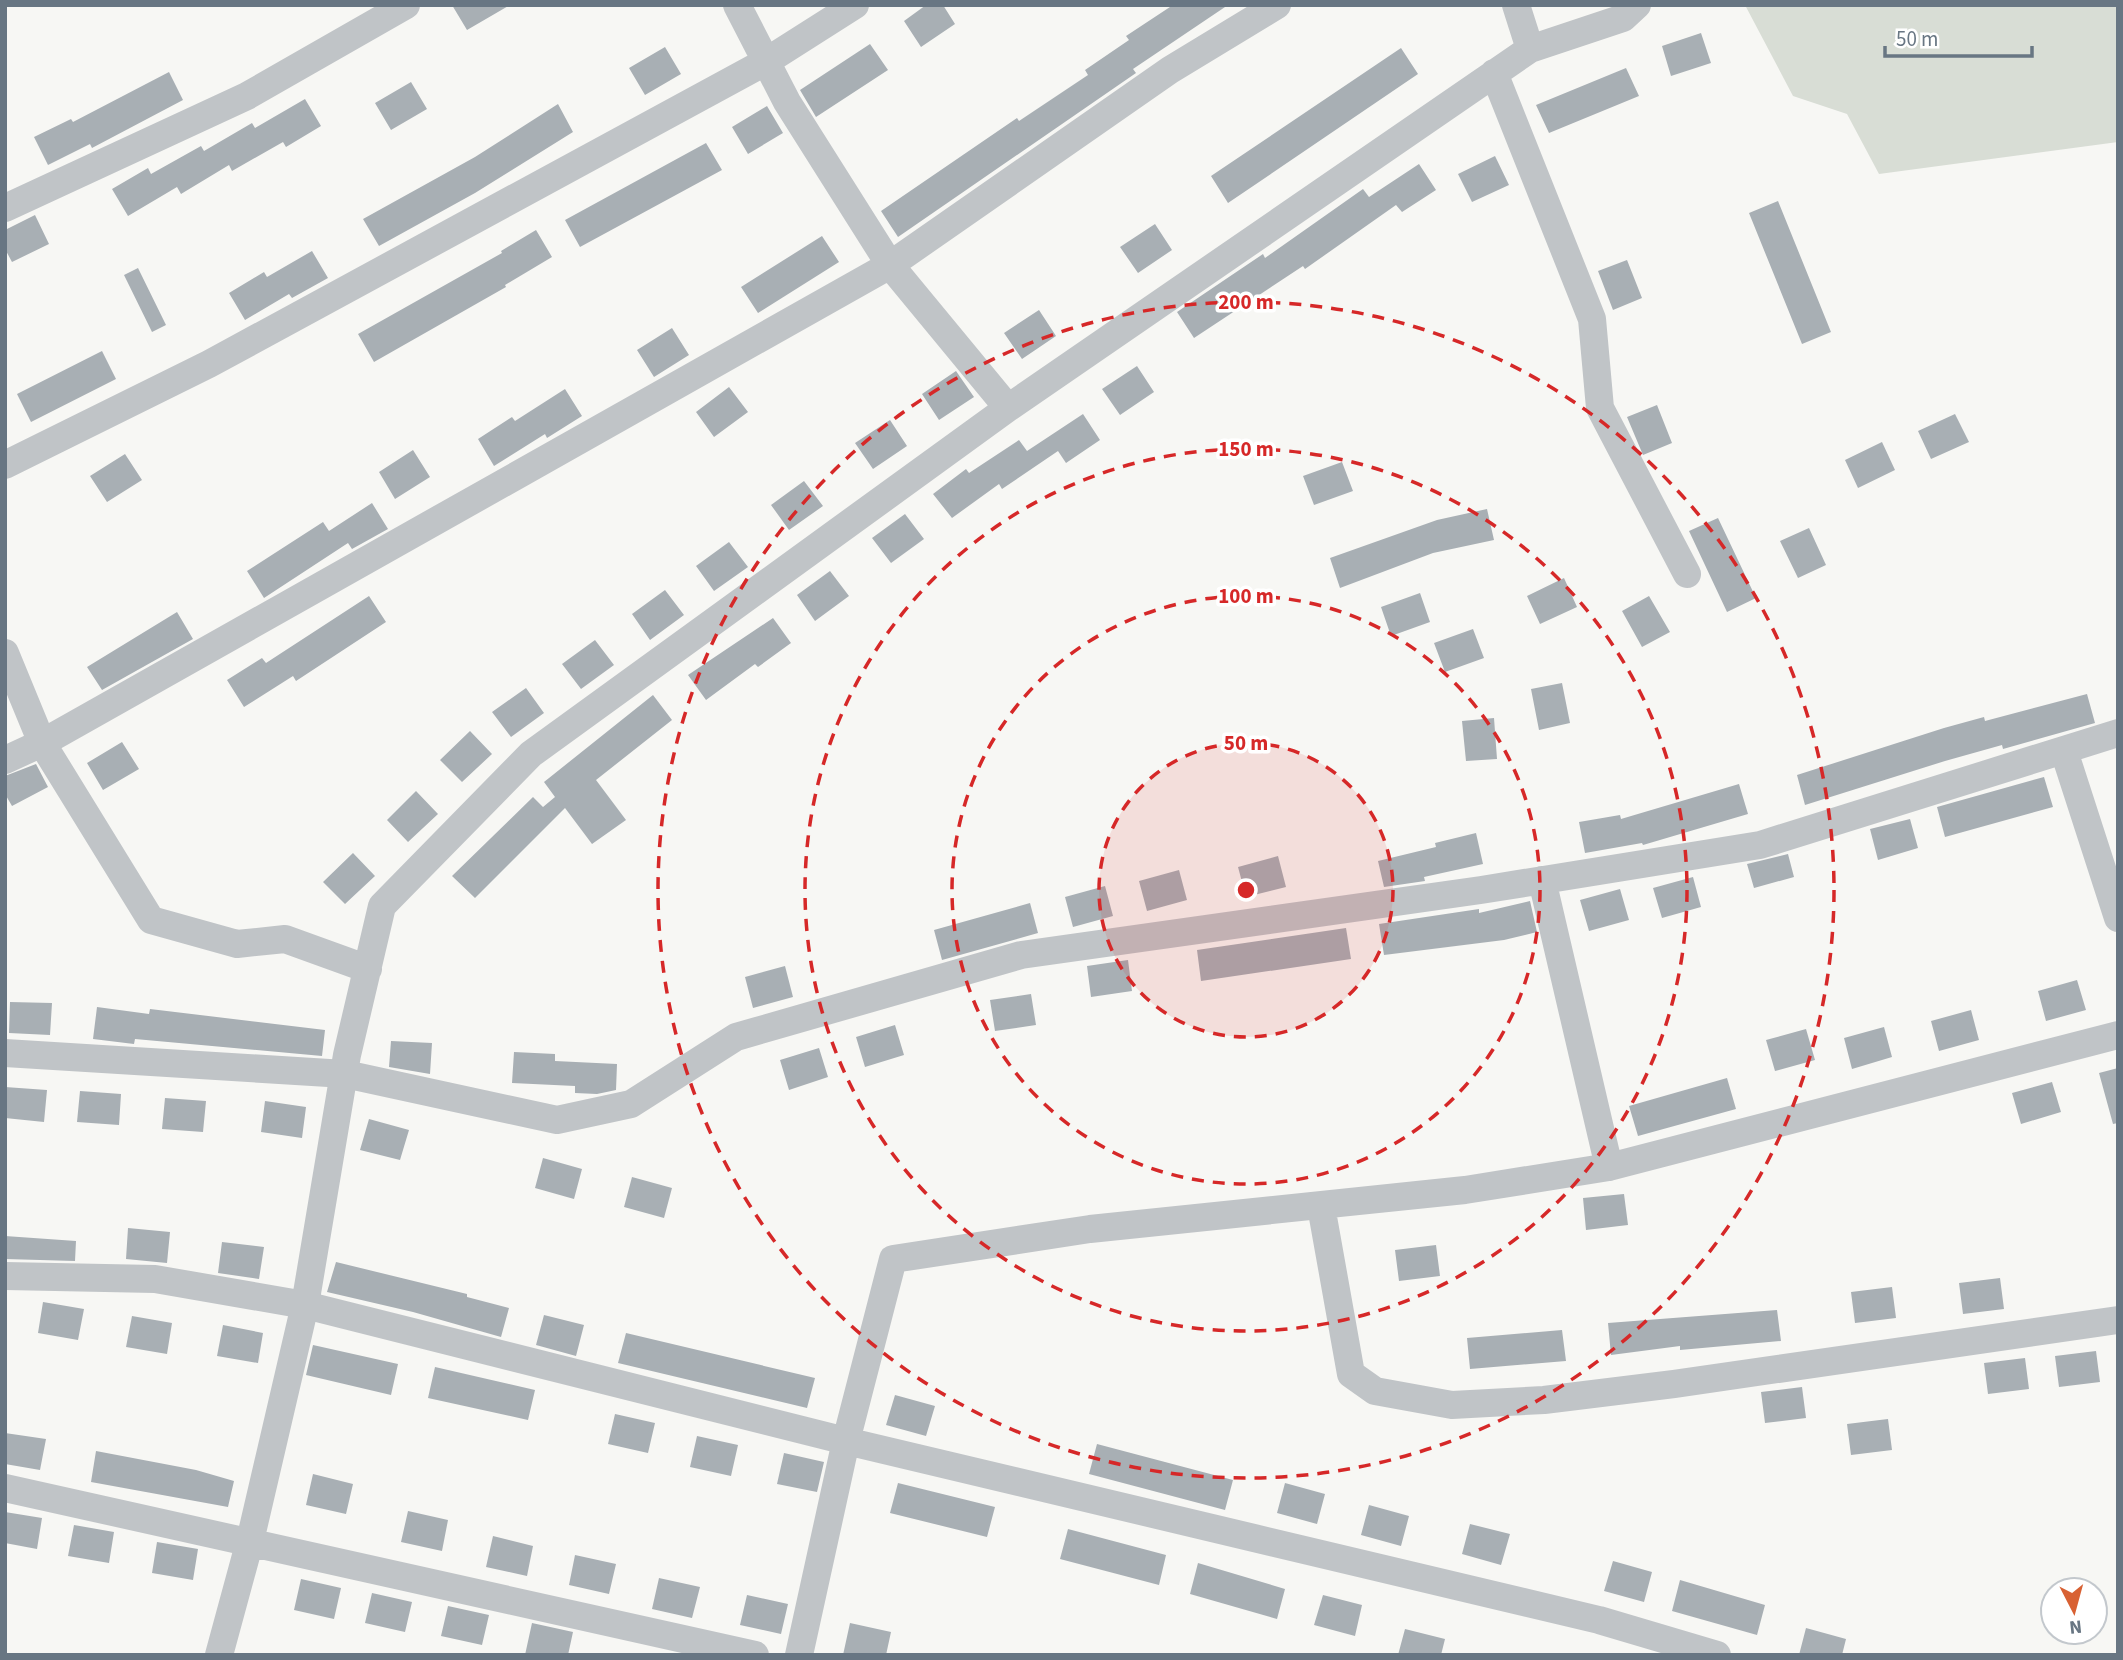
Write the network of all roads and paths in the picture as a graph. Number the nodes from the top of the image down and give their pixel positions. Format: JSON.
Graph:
{"nodes":[{"id":1,"x":406,"y":5,"type":"edge"},
{"id":2,"x":737,"y":5,"type":"edge"},
{"id":3,"x":855,"y":5,"type":"edge"},
{"id":4,"x":1277,"y":5,"type":"edge"},
{"id":5,"x":1516,"y":5,"type":"edge"},
{"id":6,"x":1637,"y":5,"type":"edge"},
{"id":7,"x":1530,"y":49,"type":"junction"},
{"id":8,"x":767,"y":61,"type":"junction"},
{"id":9,"x":1494,"y":73,"type":"junction"},
{"id":10,"x":5,"y":208,"type":"edge"},
{"id":11,"x":890,"y":265,"type":"junction"},
{"id":12,"x":1008,"y":408,"type":"junction"},
{"id":13,"x":5,"y":465,"type":"edge"},
{"id":14,"x":1687,"y":574,"type":"dead end"},
{"id":15,"x":5,"y":653,"type":"edge"},
{"id":16,"x":2118,"y":733,"type":"edge"},
{"id":17,"x":42,"y":743,"type":"junction"},
{"id":18,"x":2064,"y":751,"type":"junction"},
{"id":19,"x":5,"y":760,"type":"edge"},
{"id":20,"x":1542,"y":880,"type":"junction"},
{"id":21,"x":2118,"y":918,"type":"edge"},
{"id":22,"x":368,"y":969,"type":"junction"},
{"id":23,"x":2118,"y":1035,"type":"edge"},
{"id":24,"x":5,"y":1054,"type":"edge"},
{"id":25,"x":345,"y":1074,"type":"junction"},
{"id":26,"x":1609,"y":1167,"type":"junction"},
{"id":27,"x":1321,"y":1206,"type":"junction"},
{"id":28,"x":5,"y":1276,"type":"edge"},
{"id":29,"x":305,"y":1305,"type":"junction"},
{"id":30,"x":2118,"y":1320,"type":"edge"},
{"id":31,"x":846,"y":1441,"type":"junction"},
{"id":32,"x":5,"y":1488,"type":"edge"},
{"id":33,"x":250,"y":1541,"type":"junction"},
{"id":34,"x":219,"y":1655,"type":"edge"},
{"id":35,"x":755,"y":1655,"type":"edge"},
{"id":36,"x":799,"y":1655,"type":"edge"},
{"id":37,"x":1717,"y":1655,"type":"edge"}],
"edges":[{"from":1,"to":10,"type":"street"},
{"from":2,"to":8,"type":"street"},
{"from":3,"to":8,"type":"street"},
{"from":4,"to":11,"type":"street"},
{"from":5,"to":7,"type":"street"},
{"from":6,"to":7,"type":"street"},
{"from":7,"to":9,"type":"street"},
{"from":8,"to":11,"type":"street"},
{"from":8,"to":13,"type":"street"},
{"from":9,"to":12,"type":"street"},
{"from":9,"to":14,"type":"street"},
{"from":11,"to":12,"type":"street"},
{"from":11,"to":17,"type":"street"},
{"from":12,"to":22,"type":"street"},
{"from":15,"to":17,"type":"street"},
{"from":16,"to":18,"type":"street"},
{"from":17,"to":19,"type":"street"},
{"from":17,"to":22,"type":"street"},
{"from":18,"to":20,"type":"street"},
{"from":18,"to":21,"type":"street"},
{"from":20,"to":25,"type":"street"},
{"from":20,"to":26,"type":"street"},
{"from":22,"to":25,"type":"street"},
{"from":23,"to":26,"type":"street"},
{"from":24,"to":25,"type":"street"},
{"from":25,"to":29,"type":"street"},
{"from":26,"to":27,"type":"street"},
{"from":27,"to":30,"type":"street"},
{"from":27,"to":31,"type":"street"},
{"from":28,"to":29,"type":"street"},
{"from":29,"to":31,"type":"street"},
{"from":29,"to":33,"type":"street"},
{"from":31,"to":36,"type":"street"},
{"from":31,"to":37,"type":"street"},
{"from":32,"to":33,"type":"street"},
{"from":33,"to":34,"type":"street"},
{"from":33,"to":35,"type":"street"}]}
